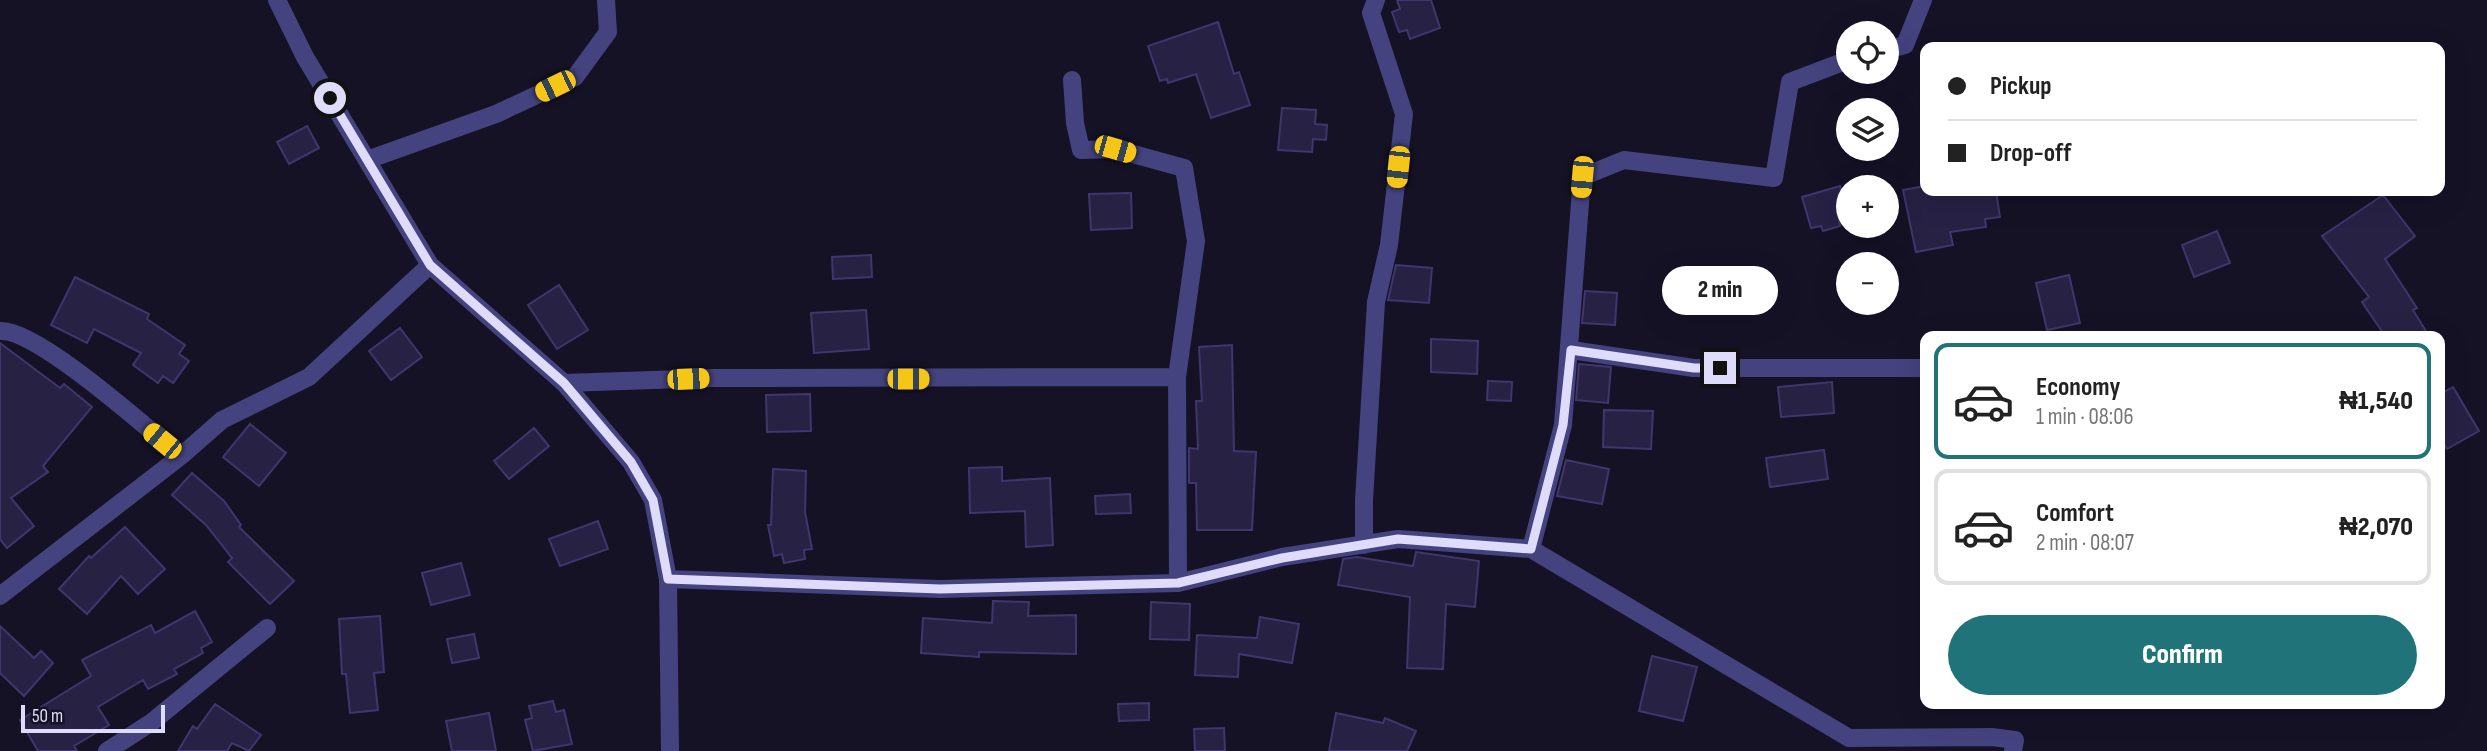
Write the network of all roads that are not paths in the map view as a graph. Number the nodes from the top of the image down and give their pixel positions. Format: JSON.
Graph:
{"nodes":[{"id":1,"x":277,"y":0,"type":"edge"},
{"id":2,"x":606,"y":0,"type":"edge"},
{"id":3,"x":1376,"y":0,"type":"edge"},
{"id":4,"x":1923,"y":0,"type":"edge"},
{"id":5,"x":1899,"y":47,"type":"edge"},
{"id":6,"x":1836,"y":65,"type":"edge"},
{"id":7,"x":1072,"y":80,"type":"dead end"},
{"id":8,"x":367,"y":160,"type":"junction"},
{"id":9,"x":430,"y":265,"type":"junction"},
{"id":10,"x":0,"y":331,"type":"edge"},
{"id":11,"x":1571,"y":350,"type":"junction"},
{"id":12,"x":1920,"y":368,"type":"edge"},
{"id":13,"x":1177,"y":377,"type":"junction"},
{"id":14,"x":564,"y":383,"type":"junction"},
{"id":15,"x":181,"y":456,"type":"junction"},
{"id":16,"x":1364,"y":545,"type":"junction"},
{"id":17,"x":1531,"y":549,"type":"junction"},
{"id":18,"x":668,"y":579,"type":"junction"},
{"id":19,"x":1178,"y":583,"type":"junction"},
{"id":20,"x":0,"y":596,"type":"edge"},
{"id":21,"x":267,"y":628,"type":"dead end"},
{"id":22,"x":107,"y":751,"type":"edge"},
{"id":23,"x":670,"y":751,"type":"edge"},
{"id":24,"x":2013,"y":751,"type":"edge"}],
"edges":[{"from":1,"to":8,"type":"street"},
{"from":2,"to":8,"type":"street"},
{"from":3,"to":16,"type":"street"},
{"from":4,"to":5,"type":"street"},
{"from":6,"to":11,"type":"street"},
{"from":7,"to":13,"type":"street"},
{"from":8,"to":9,"type":"street"},
{"from":9,"to":14,"type":"street"},
{"from":9,"to":15,"type":"street"},
{"from":10,"to":15,"type":"street"},
{"from":11,"to":12,"type":"street"},
{"from":11,"to":17,"type":"street"},
{"from":13,"to":14,"type":"street"},
{"from":13,"to":19,"type":"street"},
{"from":14,"to":18,"type":"street"},
{"from":15,"to":20,"type":"street"},
{"from":16,"to":17,"type":"street"},
{"from":16,"to":19,"type":"street"},
{"from":17,"to":24,"type":"street"},
{"from":18,"to":19,"type":"street"},
{"from":18,"to":23,"type":"street"},
{"from":21,"to":22,"type":"street"}]}
